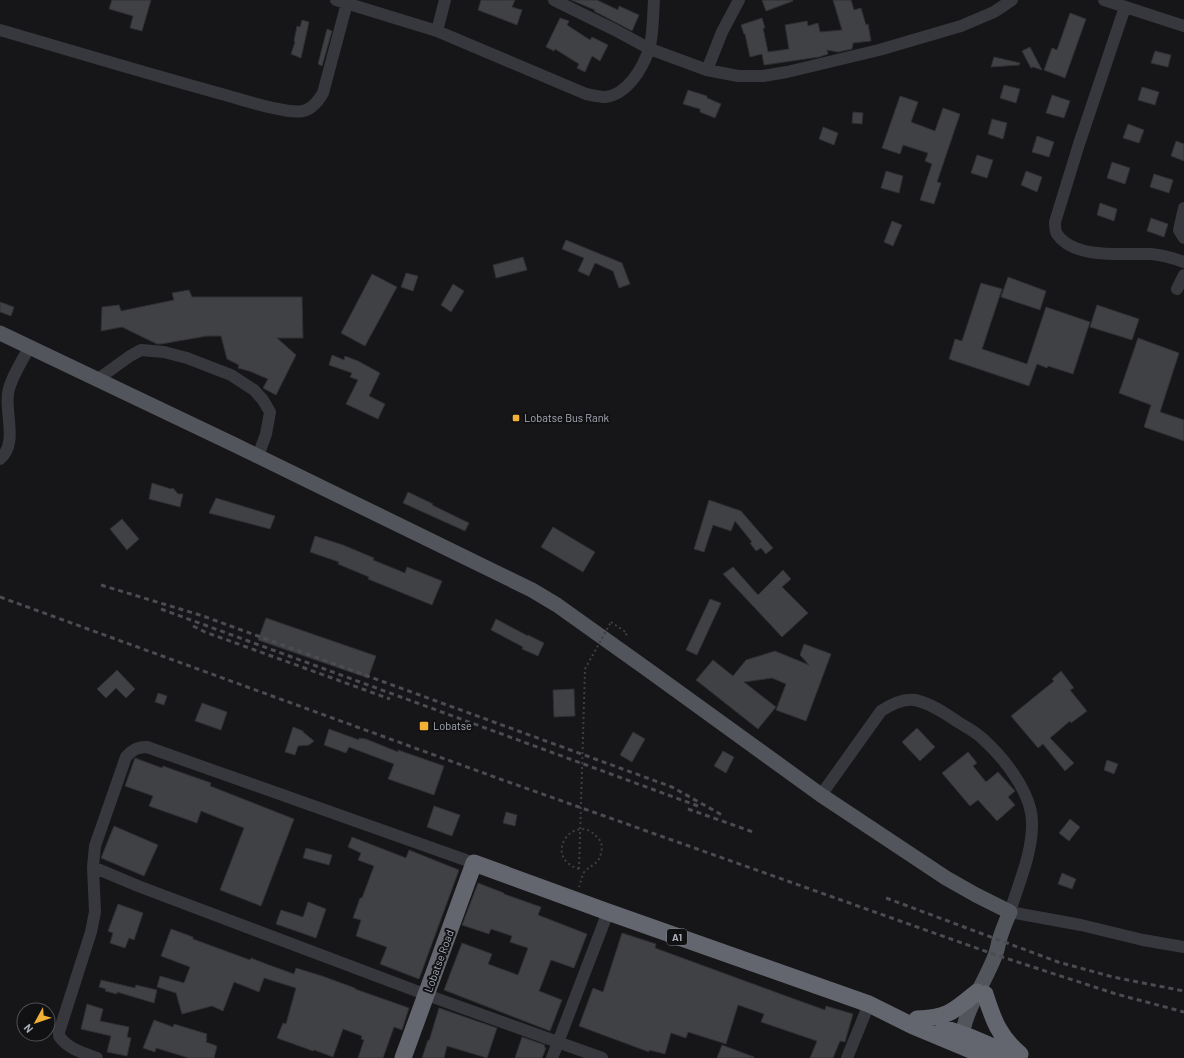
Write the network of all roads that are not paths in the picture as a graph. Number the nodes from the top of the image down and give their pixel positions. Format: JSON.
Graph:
{"nodes":[{"id":1,"x":445,"y":0,"type":"edge"},
{"id":2,"x":554,"y":0,"type":"edge"},
{"id":3,"x":654,"y":0,"type":"edge"},
{"id":4,"x":739,"y":0,"type":"edge"},
{"id":5,"x":1012,"y":0,"type":"edge"},
{"id":6,"x":1104,"y":0,"type":"edge"},
{"id":7,"x":342,"y":1,"type":"edge"},
{"id":8,"x":1125,"y":7,"type":"junction"},
{"id":9,"x":1184,"y":26,"type":"edge"},
{"id":10,"x":0,"y":30,"type":"edge"},
{"id":11,"x":437,"y":31,"type":"junction"},
{"id":12,"x":650,"y":48,"type":"junction"},
{"id":13,"x":707,"y":70,"type":"junction"},
{"id":14,"x":1184,"y":208,"type":"edge"},
{"id":15,"x":1184,"y":238,"type":"edge"},
{"id":16,"x":1184,"y":262,"type":"edge"},
{"id":17,"x":1184,"y":275,"type":"edge"},
{"id":18,"x":1177,"y":289,"type":"dead end"},
{"id":19,"x":0,"y":333,"type":"edge"},
{"id":20,"x":30,"y":346,"type":"junction"},
{"id":21,"x":98,"y":379,"type":"junction"},
{"id":22,"x":4,"y":395,"type":"edge"},
{"id":23,"x":258,"y":456,"type":"junction"},
{"id":24,"x":0,"y":459,"type":"edge"},
{"id":25,"x":821,"y":795,"type":"junction"},
{"id":26,"x":474,"y":863,"type":"junction"},
{"id":27,"x":93,"y":867,"type":"junction"},
{"id":28,"x":608,"y":912,"type":"junction"},
{"id":29,"x":1010,"y":912,"type":"junction"},
{"id":30,"x":1184,"y":947,"type":"edge"},
{"id":31,"x":982,"y":988,"type":"junction"},
{"id":32,"x":427,"y":995,"type":"junction"},
{"id":33,"x":875,"y":1006,"type":"junction"},
{"id":34,"x":917,"y":1019,"type":"junction"},
{"id":35,"x":964,"y":1039,"type":"junction"},
{"id":36,"x":558,"y":1042,"type":"junction"},
{"id":37,"x":97,"y":1058,"type":"edge"},
{"id":38,"x":403,"y":1058,"type":"edge"},
{"id":39,"x":552,"y":1058,"type":"edge"},
{"id":40,"x":602,"y":1058,"type":"edge"},
{"id":41,"x":846,"y":1058,"type":"edge"},
{"id":42,"x":990,"y":1058,"type":"edge"},
{"id":43,"x":1019,"y":1058,"type":"edge"},
{"id":44,"x":1025,"y":1058,"type":"edge"}],
"edges":[{"from":1,"to":11,"type":"street"},
{"from":2,"to":12,"type":"street"},
{"from":3,"to":12,"type":"street"},
{"from":4,"to":13,"type":"street"},
{"from":5,"to":13,"type":"street"},
{"from":6,"to":8,"type":"street"},
{"from":7,"to":10,"type":"street"},
{"from":7,"to":11,"type":"street"},
{"from":8,"to":9,"type":"street"},
{"from":8,"to":16,"type":"street"},
{"from":11,"to":12,"type":"street"},
{"from":12,"to":13,"type":"street"},
{"from":14,"to":15,"type":"street"},
{"from":17,"to":18,"type":"street"},
{"from":19,"to":20,"type":"main road"},
{"from":20,"to":21,"type":"main road"},
{"from":20,"to":22,"type":"street"},
{"from":21,"to":23,"type":"main road"},
{"from":21,"to":23,"type":"street"},
{"from":22,"to":24,"type":"street"},
{"from":23,"to":25,"type":"main road"},
{"from":25,"to":29,"type":"main road"},
{"from":25,"to":29,"type":"street"},
{"from":26,"to":27,"type":"street"},
{"from":26,"to":28,"type":"highway","number":"A1"},
{"from":26,"to":32,"type":"highway","name":"Lobatse Road"},
{"from":27,"to":32,"type":"street"},
{"from":27,"to":37,"type":"street"},
{"from":28,"to":33,"type":"highway","number":"A1"},
{"from":28,"to":36,"type":"street"},
{"from":29,"to":30,"type":"street"},
{"from":29,"to":31,"type":"main road"},
{"from":31,"to":34,"type":"highway"},
{"from":31,"to":35,"type":"main road"},
{"from":31,"to":44,"type":"highway"},
{"from":32,"to":36,"type":"street"},
{"from":32,"to":38,"type":"highway","name":"Lobatse Road"},
{"from":33,"to":34,"type":"highway","number":"A1"},
{"from":33,"to":35,"type":"highway","number":"A1"},
{"from":33,"to":41,"type":"street"},
{"from":34,"to":35,"type":"highway","number":"A1"},
{"from":35,"to":42,"type":"highway","number":"A1"},
{"from":35,"to":43,"type":"highway","number":"A1"},
{"from":36,"to":39,"type":"street"},
{"from":36,"to":40,"type":"street"}]}
